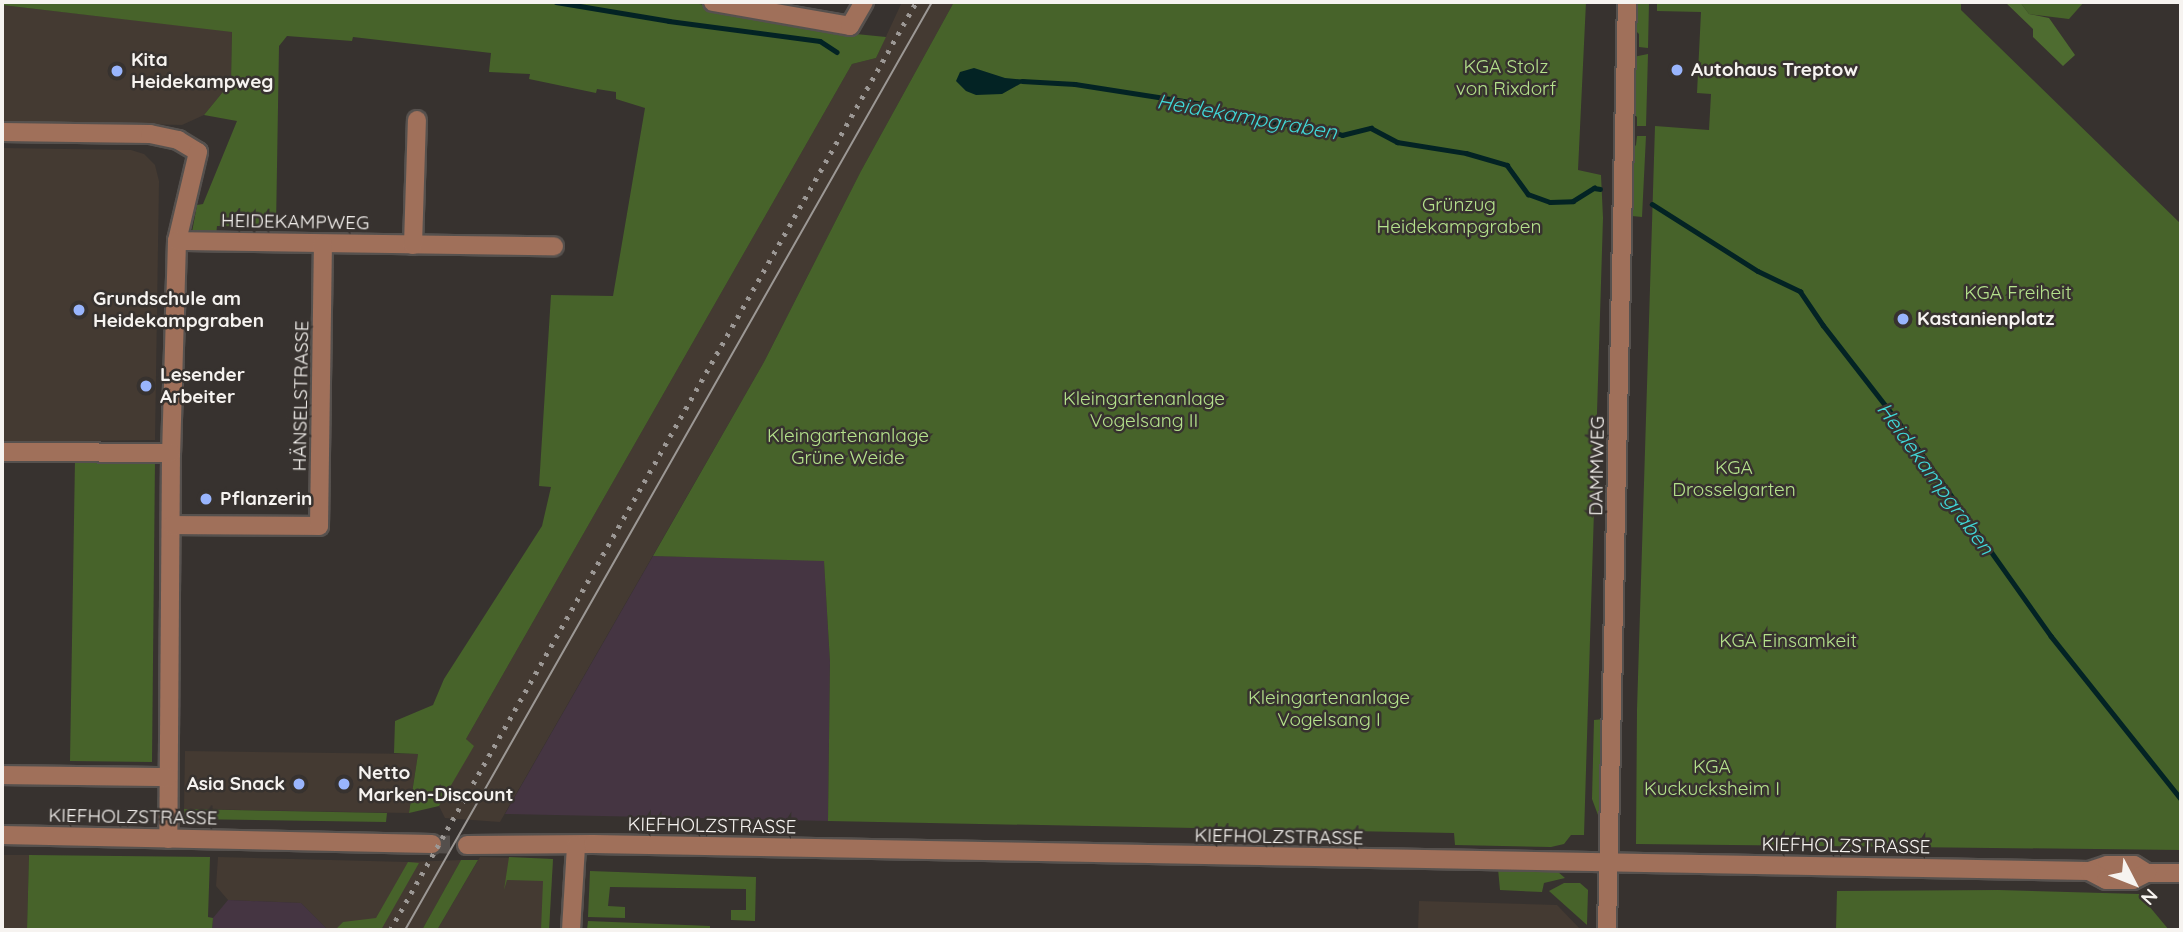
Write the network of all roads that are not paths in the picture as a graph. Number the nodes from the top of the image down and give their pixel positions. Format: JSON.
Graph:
{"nodes":[{"id":1,"x":713,"y":2,"type":"edge"},
{"id":2,"x":864,"y":2,"type":"edge"},
{"id":3,"x":1627,"y":2,"type":"edge"},
{"id":4,"x":417,"y":120,"type":"dead end"},
{"id":5,"x":2,"y":132,"type":"edge"},
{"id":6,"x":177,"y":241,"type":"junction"},
{"id":7,"x":323,"y":244,"type":"junction"},
{"id":8,"x":412,"y":245,"type":"junction"},
{"id":9,"x":554,"y":246,"type":"dead end"},
{"id":10,"x":2,"y":452,"type":"edge"},
{"id":11,"x":171,"y":453,"type":"junction"},
{"id":12,"x":172,"y":525,"type":"junction"},
{"id":13,"x":2,"y":775,"type":"edge"},
{"id":14,"x":168,"y":777,"type":"junction"},
{"id":15,"x":2,"y":835,"type":"edge"},
{"id":16,"x":168,"y":839,"type":"junction"},
{"id":17,"x":432,"y":844,"type":"tunnel mouth"},
{"id":18,"x":467,"y":845,"type":"tunnel mouth"},
{"id":19,"x":576,"y":845,"type":"junction"},
{"id":20,"x":1608,"y":864,"type":"junction"},
{"id":21,"x":2181,"y":873,"type":"edge"},
{"id":22,"x":571,"y":930,"type":"edge"},
{"id":23,"x":1607,"y":930,"type":"edge"}],
"edges":[{"from":1,"to":2,"type":"street"},
{"from":3,"to":20,"type":"street","name":"DAMMWEG"},
{"from":4,"to":8,"type":"street"},
{"from":5,"to":6,"type":"street"},
{"from":6,"to":7,"type":"street","name":"HEIDEKAMPWEG"},
{"from":6,"to":11,"type":"street"},
{"from":7,"to":8,"type":"street","name":"HEIDEKAMPWEG"},
{"from":7,"to":12,"type":"street","name":"HÄNSELSTRASSE"},
{"from":8,"to":9,"type":"street","name":"HEIDEKAMPWEG"},
{"from":10,"to":11,"type":"street"},
{"from":11,"to":12,"type":"street"},
{"from":12,"to":14,"type":"street"},
{"from":13,"to":14,"type":"street","name":"KIEFHOLZSTRASSE"},
{"from":14,"to":16,"type":"street"},
{"from":15,"to":16,"type":"street","name":"KIEFHOLZSTRASSE"},
{"from":16,"to":17,"type":"street","name":"KIEFHOLZSTRASSE"},
{"from":18,"to":19,"type":"street","name":"KIEFHOLZSTRASSE"},
{"from":19,"to":20,"type":"street","name":"KIEFHOLZSTRASSE"},
{"from":19,"to":22,"type":"street"},
{"from":20,"to":21,"type":"street","name":"KIEFHOLZSTRASSE"},
{"from":20,"to":23,"type":"street","name":"DAMMWEG"}]}
